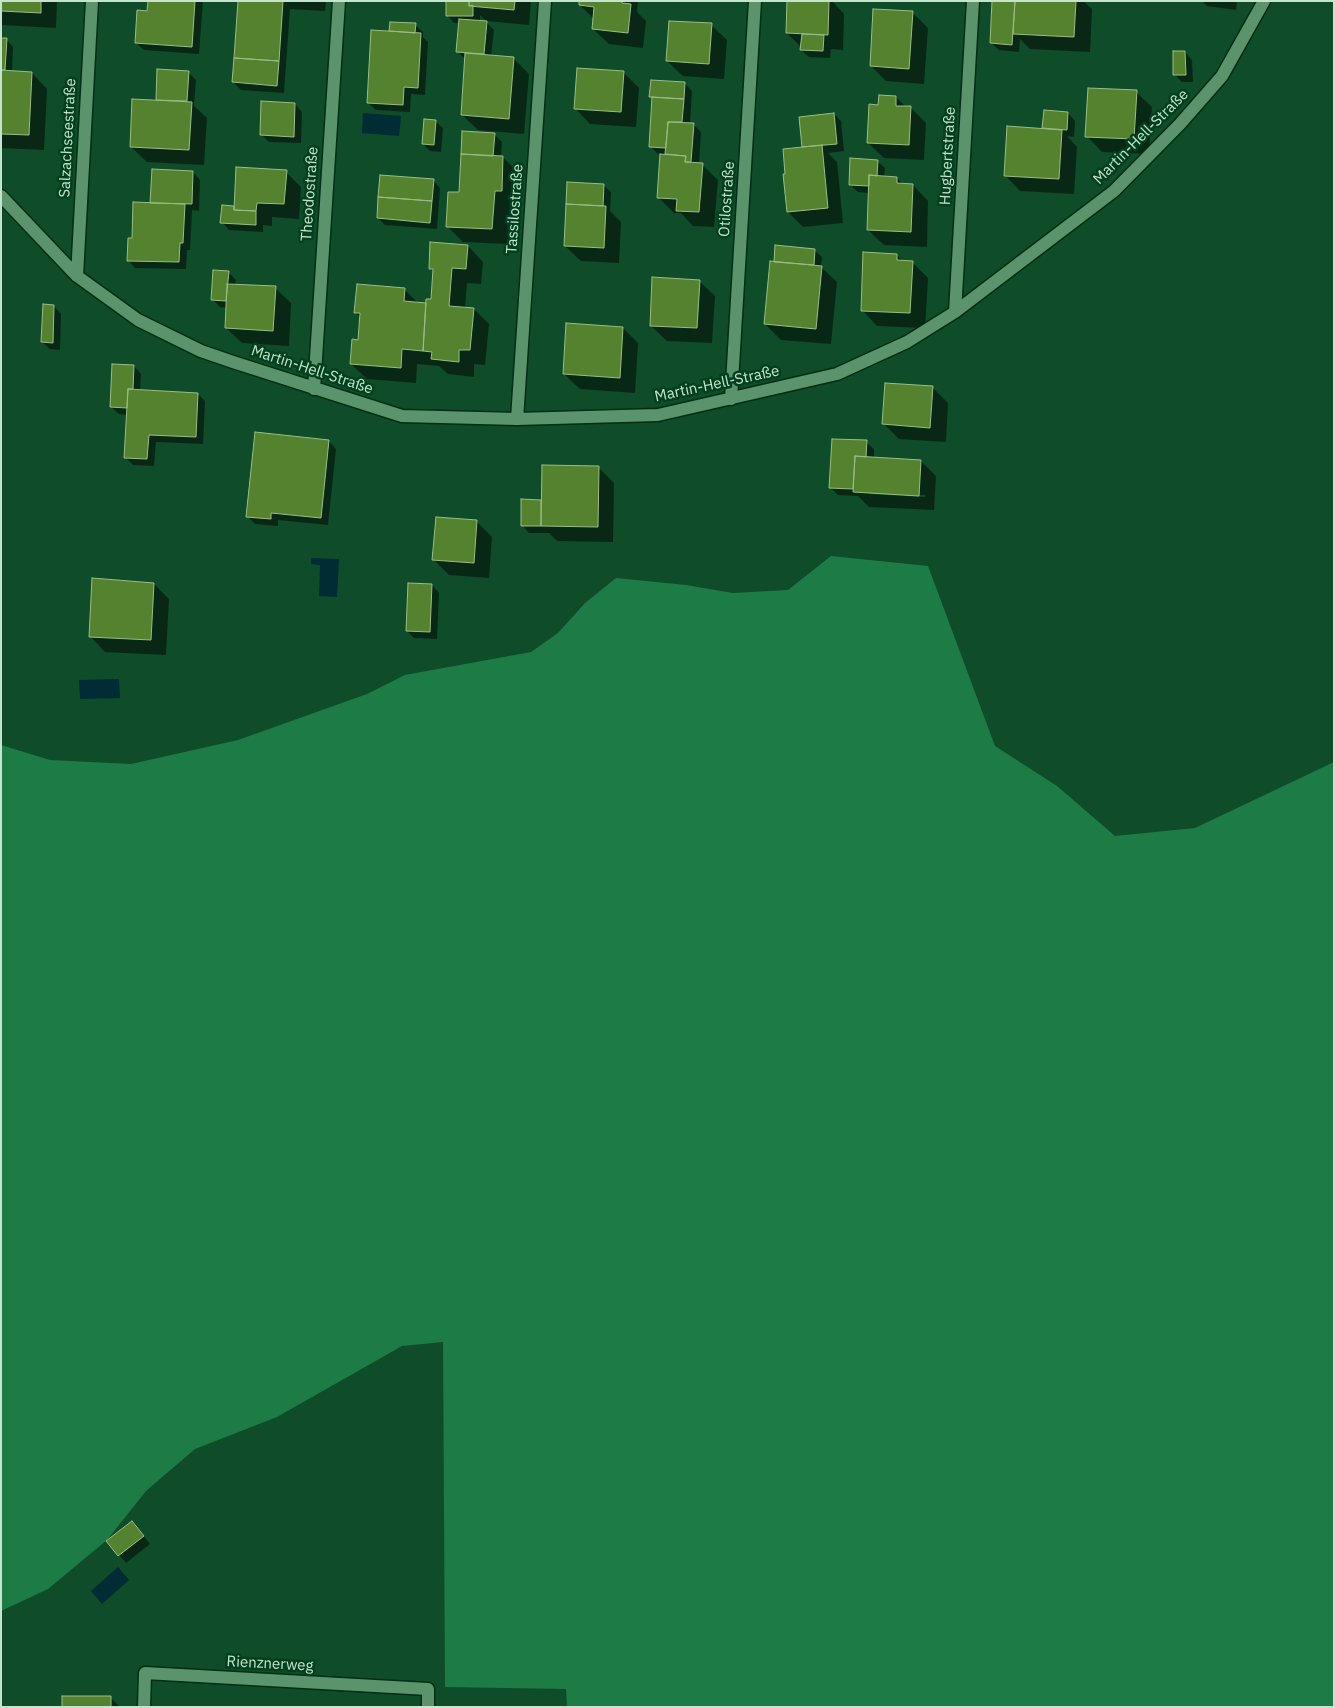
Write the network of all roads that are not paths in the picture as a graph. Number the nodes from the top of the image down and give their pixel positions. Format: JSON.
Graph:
{"nodes":[{"id":1,"x":92,"y":1,"type":"edge"},
{"id":2,"x":339,"y":1,"type":"edge"},
{"id":3,"x":546,"y":1,"type":"edge"},
{"id":4,"x":755,"y":1,"type":"edge"},
{"id":5,"x":973,"y":1,"type":"edge"},
{"id":6,"x":1264,"y":1,"type":"edge"},
{"id":7,"x":1,"y":196,"type":"edge"},
{"id":8,"x":77,"y":276,"type":"junction"},
{"id":9,"x":955,"y":312,"type":"junction"},
{"id":10,"x":314,"y":389,"type":"junction"},
{"id":11,"x":731,"y":399,"type":"junction"},
{"id":12,"x":518,"y":419,"type":"junction"},
{"id":13,"x":144,"y":1707,"type":"edge"},
{"id":14,"x":428,"y":1707,"type":"edge"}],
"edges":[{"from":1,"to":8,"type":"street","name":"Salzachseestraße"},
{"from":2,"to":10,"type":"street","name":"Theodostraße"},
{"from":3,"to":12,"type":"street","name":"Tassilostraße"},
{"from":4,"to":11,"type":"street","name":"Otilostraße"},
{"from":5,"to":9,"type":"street","name":"Hugbertstraße"},
{"from":6,"to":9,"type":"street","name":"Martin-Hell-Straße"},
{"from":7,"to":8,"type":"street","name":"Martin-Hell-Straße"},
{"from":8,"to":10,"type":"street","name":"Martin-Hell-Straße"},
{"from":9,"to":11,"type":"street","name":"Martin-Hell-Straße"},
{"from":10,"to":12,"type":"street","name":"Martin-Hell-Straße"},
{"from":11,"to":12,"type":"street","name":"Martin-Hell-Straße"},
{"from":13,"to":14,"type":"street","name":"Rienznerweg"}]}
